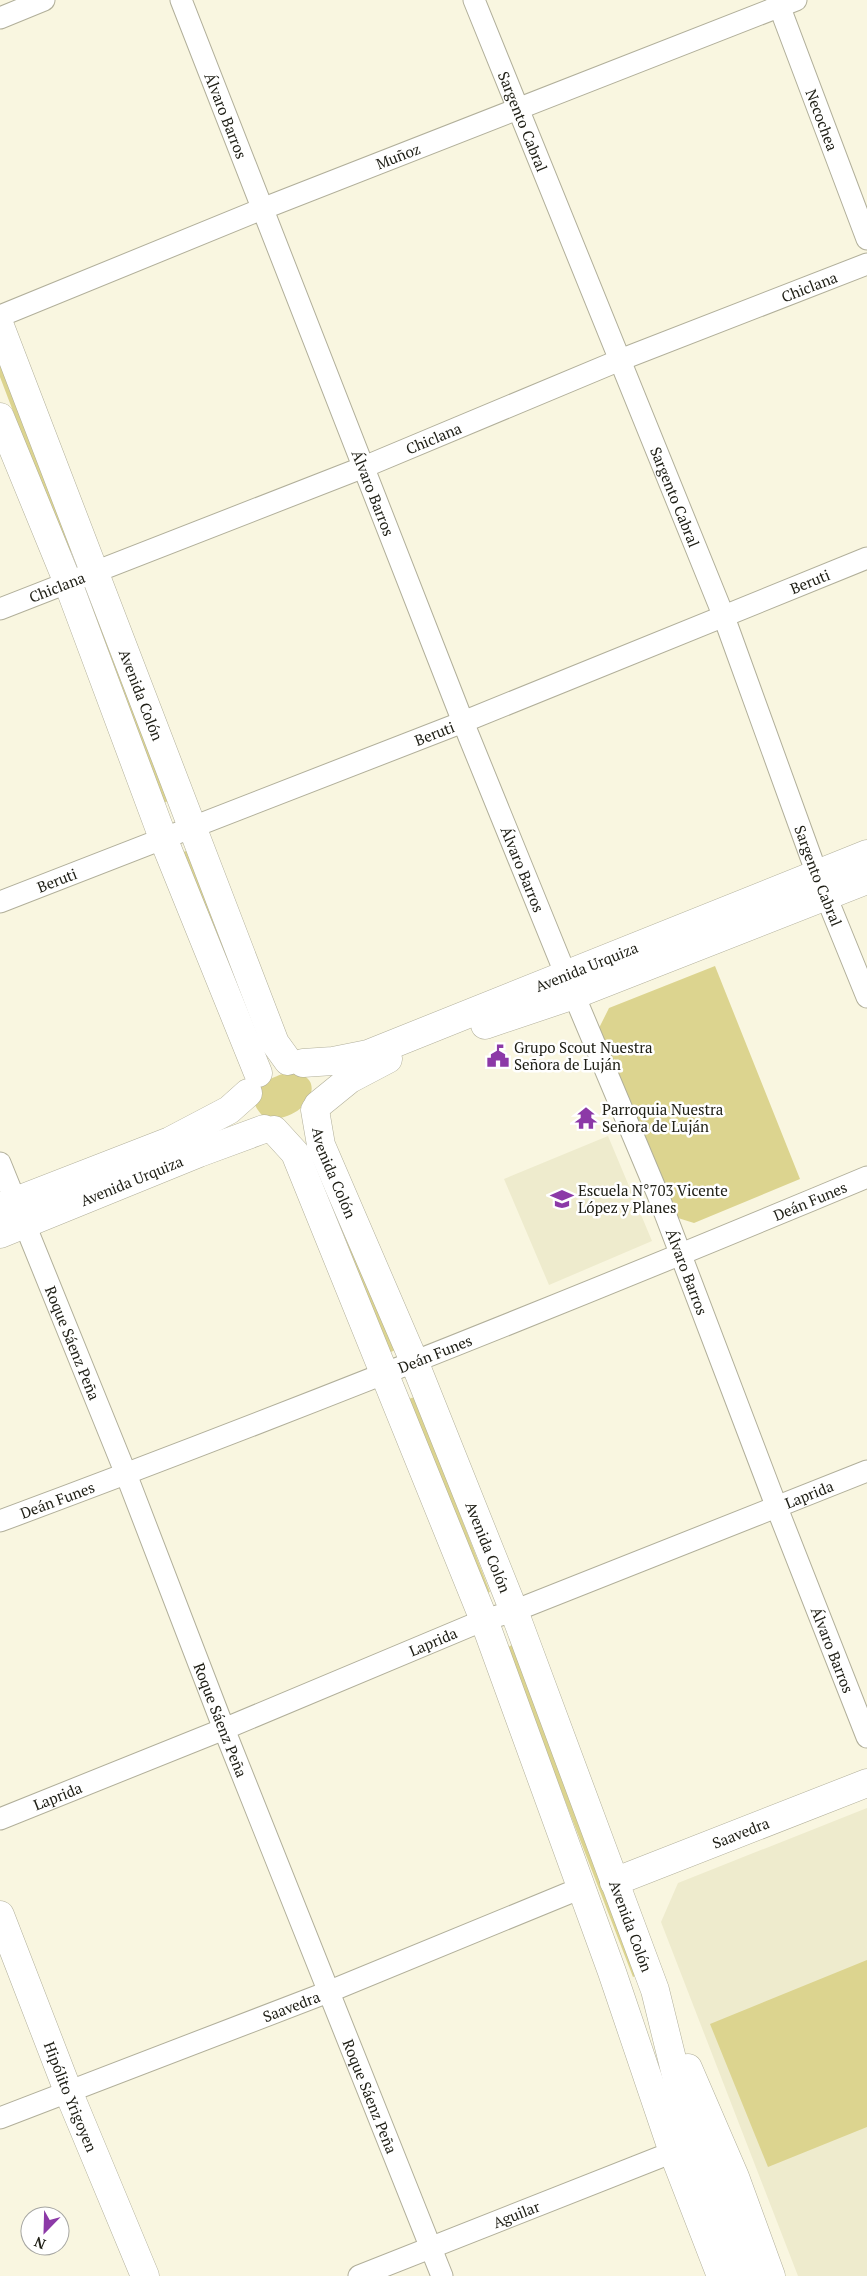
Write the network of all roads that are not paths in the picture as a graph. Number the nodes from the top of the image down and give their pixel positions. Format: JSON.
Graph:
{"nodes":[{"id":1,"x":44,"y":0,"type":"edge"},
{"id":2,"x":181,"y":0,"type":"edge"},
{"id":3,"x":474,"y":0,"type":"edge"},
{"id":4,"x":784,"y":2,"type":"edge"},
{"id":5,"x":0,"y":18,"type":"edge"},
{"id":6,"x":517,"y":108,"type":"junction"},
{"id":7,"x":262,"y":209,"type":"junction"},
{"id":8,"x":867,"y":239,"type":"edge"},
{"id":9,"x":867,"y":264,"type":"edge"},
{"id":10,"x":0,"y":316,"type":"edge"},
{"id":11,"x":0,"y":326,"type":"edge"},
{"id":12,"x":620,"y":360,"type":"junction"},
{"id":13,"x":0,"y":417,"type":"edge"},
{"id":14,"x":364,"y":467,"type":"junction"},
{"id":15,"x":867,"y":558,"type":"edge"},
{"id":16,"x":95,"y":572,"type":"junction"},
{"id":17,"x":68,"y":583,"type":"junction"},
{"id":18,"x":0,"y":609,"type":"edge"},
{"id":19,"x":724,"y":617,"type":"junction"},
{"id":20,"x":463,"y":722,"type":"junction"},
{"id":21,"x":192,"y":826,"type":"junction"},
{"id":22,"x":163,"y":838,"type":"junction"},
{"id":23,"x":867,"y":854,"type":"edge"},
{"id":24,"x":867,"y":880,"type":"edge"},
{"id":25,"x":822,"y":884,"type":"junction"},
{"id":26,"x":0,"y":902,"type":"edge"},
{"id":27,"x":570,"y":984,"type":"junction"},
{"id":28,"x":867,"y":997,"type":"edge"},
{"id":29,"x":295,"y":1062,"type":"junction"},
{"id":30,"x":253,"y":1083,"type":"junction"},
{"id":31,"x":316,"y":1107,"type":"junction"},
{"id":32,"x":269,"y":1130,"type":"junction"},
{"id":33,"x":0,"y":1163,"type":"edge"},
{"id":34,"x":867,"y":1177,"type":"edge"},
{"id":35,"x":10,"y":1217,"type":"edge"},
{"id":36,"x":681,"y":1255,"type":"junction"},
{"id":37,"x":414,"y":1361,"type":"junction"},
{"id":38,"x":383,"y":1373,"type":"junction"},
{"id":39,"x":867,"y":1471,"type":"edge"},
{"id":40,"x":126,"y":1474,"type":"junction"},
{"id":41,"x":777,"y":1508,"type":"junction"},
{"id":42,"x":0,"y":1521,"type":"edge"},
{"id":43,"x":514,"y":1611,"type":"junction"},
{"id":44,"x":484,"y":1620,"type":"junction"},
{"id":45,"x":224,"y":1729,"type":"junction"},
{"id":46,"x":867,"y":1737,"type":"edge"},
{"id":47,"x":867,"y":1783,"type":"edge"},
{"id":48,"x":0,"y":1818,"type":"edge"},
{"id":49,"x":614,"y":1882,"type":"junction"},
{"id":50,"x":581,"y":1888,"type":"junction"},
{"id":51,"x":0,"y":1916,"type":"edge"},
{"id":52,"x":655,"y":1990,"type":"junction"},
{"id":53,"x":328,"y":1992,"type":"junction"},
{"id":54,"x":68,"y":2091,"type":"junction"},
{"id":55,"x":0,"y":2118,"type":"edge"},
{"id":56,"x":682,"y":2144,"type":"junction"},
{"id":57,"x":431,"y":2248,"type":"junction"},
{"id":58,"x":145,"y":2276,"type":"edge"},
{"id":59,"x":359,"y":2276,"type":"edge"},
{"id":60,"x":442,"y":2276,"type":"edge"},
{"id":61,"x":721,"y":2276,"type":"edge"},
{"id":62,"x":747,"y":2276,"type":"edge"},
{"id":63,"x":771,"y":2276,"type":"edge"}],
"edges":[{"from":1,"to":5,"type":"street"},
{"from":2,"to":7,"type":"street","name":"Álvaro Barros"},
{"from":3,"to":6,"type":"street","name":"Sargento Cabral"},
{"from":4,"to":6,"type":"street","name":"Muñoz"},
{"from":4,"to":8,"type":"street","name":"Necochea"},
{"from":6,"to":7,"type":"street","name":"Muñoz"},
{"from":6,"to":12,"type":"street","name":"Sargento Cabral"},
{"from":7,"to":10,"type":"street","name":"Muñoz"},
{"from":7,"to":14,"type":"street","name":"Álvaro Barros"},
{"from":9,"to":12,"type":"street","name":"Chiclana"},
{"from":11,"to":16,"type":"main road","name":"Avenida Colón"},
{"from":12,"to":14,"type":"street","name":"Chiclana"},
{"from":12,"to":19,"type":"street","name":"Sargento Cabral"},
{"from":13,"to":17,"type":"main road","name":"Avenida Colón"},
{"from":14,"to":16,"type":"street","name":"Chiclana"},
{"from":14,"to":20,"type":"street","name":"Álvaro Barros"},
{"from":15,"to":19,"type":"street","name":"Beruti"},
{"from":16,"to":17,"type":"street","name":"Chiclana"},
{"from":16,"to":21,"type":"main road","name":"Avenida Colón"},
{"from":17,"to":18,"type":"street","name":"Chiclana"},
{"from":17,"to":22,"type":"main road","name":"Avenida Colón"},
{"from":19,"to":20,"type":"street","name":"Beruti"},
{"from":19,"to":25,"type":"street","name":"Sargento Cabral"},
{"from":20,"to":21,"type":"street","name":"Beruti"},
{"from":20,"to":27,"type":"street","name":"Álvaro Barros"},
{"from":21,"to":22,"type":"street","name":"Beruti"},
{"from":21,"to":29,"type":"main road","name":"Avenida Colón"},
{"from":22,"to":26,"type":"street","name":"Beruti"},
{"from":22,"to":30,"type":"main road","name":"Avenida Colón"},
{"from":23,"to":25,"type":"main road","name":"Avenida Urquiza"},
{"from":24,"to":25,"type":"main road","name":"Avenida Urquiza"},
{"from":25,"to":27,"type":"main road","name":"Avenida Urquiza"},
{"from":25,"to":28,"type":"street","name":"Sargento Cabral"},
{"from":27,"to":29,"type":"main road","name":"Avenida Urquiza"},
{"from":27,"to":31,"type":"main road","name":"Avenida Urquiza"},
{"from":27,"to":36,"type":"street","name":"Álvaro Barros"},
{"from":29,"to":30,"type":"main road"},
{"from":29,"to":31,"type":"main road"},
{"from":30,"to":32,"type":"main road"},
{"from":30,"to":35,"type":"main road","name":"Avenida Urquiza"},
{"from":31,"to":32,"type":"main road"},
{"from":31,"to":37,"type":"main road","name":"Avenida Colón"},
{"from":32,"to":35,"type":"main road","name":"Avenida Urquiza"},
{"from":32,"to":38,"type":"main road","name":"Avenida Colón"},
{"from":33,"to":35,"type":"street","name":"Roque Sáenz Peña"},
{"from":34,"to":36,"type":"street","name":"Deán Funes"},
{"from":35,"to":40,"type":"street","name":"Roque Sáenz Peña"},
{"from":36,"to":37,"type":"street","name":"Deán Funes"},
{"from":36,"to":41,"type":"street","name":"Álvaro Barros"},
{"from":37,"to":38,"type":"street","name":"Deán Funes"},
{"from":37,"to":43,"type":"main road","name":"Avenida Colón"},
{"from":38,"to":40,"type":"street","name":"Deán Funes"},
{"from":38,"to":44,"type":"main road","name":"Avenida Colón"},
{"from":39,"to":41,"type":"street","name":"Laprida"},
{"from":40,"to":42,"type":"street","name":"Deán Funes"},
{"from":40,"to":45,"type":"street","name":"Roque Sáenz Peña"},
{"from":41,"to":43,"type":"street","name":"Laprida"},
{"from":41,"to":46,"type":"street","name":"Álvaro Barros"},
{"from":43,"to":44,"type":"street","name":"Laprida"},
{"from":43,"to":49,"type":"main road","name":"Avenida Colón"},
{"from":44,"to":45,"type":"street","name":"Laprida"},
{"from":44,"to":50,"type":"main road","name":"Avenida Colón"},
{"from":45,"to":48,"type":"street","name":"Laprida"},
{"from":45,"to":53,"type":"street","name":"Roque Sáenz Peña"},
{"from":47,"to":49,"type":"main road","name":"Saavedra"},
{"from":49,"to":52,"type":"main road","name":"Avenida Colón"},
{"from":50,"to":53,"type":"street","name":"Saavedra"},
{"from":50,"to":56,"type":"main road","name":"Avenida Colón"},
{"from":51,"to":54,"type":"main road","name":"Hipólito Yrigoyen"},
{"from":52,"to":56,"type":"main road","name":"Avenida Colón"},
{"from":52,"to":63,"type":"main road","name":"Avenida Colón"},
{"from":53,"to":54,"type":"street","name":"Saavedra"},
{"from":53,"to":57,"type":"street","name":"Roque Sáenz Peña"},
{"from":54,"to":55,"type":"street","name":"Saavedra"},
{"from":54,"to":58,"type":"main road","name":"Hipólito Yrigoyen"},
{"from":56,"to":57,"type":"street","name":"Aguilar"},
{"from":56,"to":61,"type":"main road","name":"Avenida Colón"},
{"from":56,"to":62,"type":"main road","name":"Avenida Colón"},
{"from":57,"to":59,"type":"street","name":"Aguilar"},
{"from":57,"to":60,"type":"street","name":"Roque Sáenz Peña"}]}
